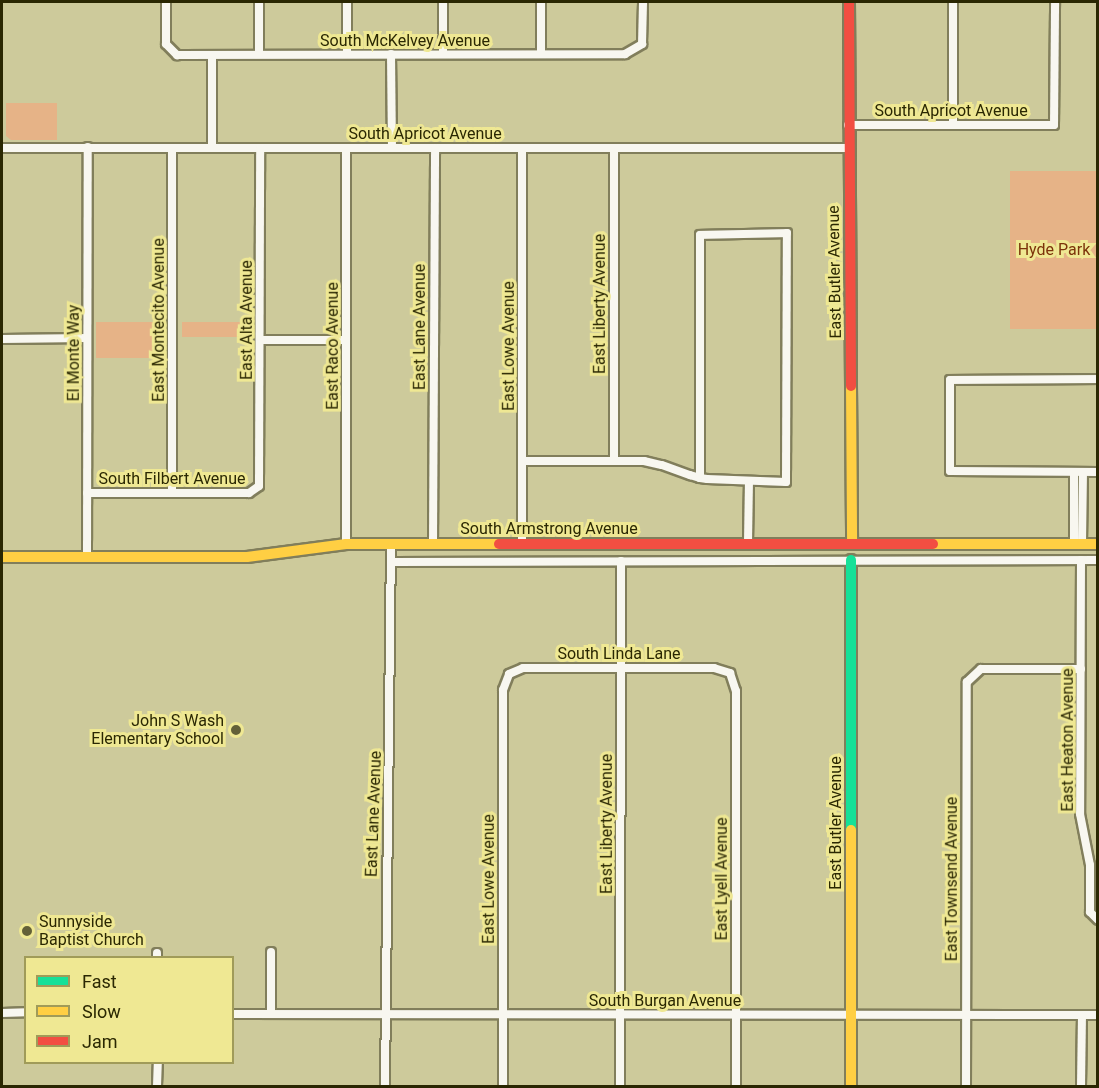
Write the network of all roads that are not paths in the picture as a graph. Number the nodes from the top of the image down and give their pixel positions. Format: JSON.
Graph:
{"nodes":[{"id":1,"x":166,"y":2,"type":"edge"},
{"id":2,"x":259,"y":2,"type":"edge"},
{"id":3,"x":346,"y":2,"type":"edge"},
{"id":4,"x":443,"y":2,"type":"edge"},
{"id":5,"x":542,"y":2,"type":"edge"},
{"id":6,"x":644,"y":2,"type":"edge"},
{"id":7,"x":849,"y":2,"type":"edge"},
{"id":8,"x":953,"y":2,"type":"edge"},
{"id":9,"x":1055,"y":2,"type":"edge"},
{"id":10,"x":259,"y":54,"type":"junction"},
{"id":11,"x":347,"y":54,"type":"junction"},
{"id":12,"x":391,"y":54,"type":"junction"},
{"id":13,"x":443,"y":54,"type":"junction"},
{"id":14,"x":542,"y":54,"type":"junction"},
{"id":15,"x":212,"y":55,"type":"junction"},
{"id":16,"x":848,"y":124,"type":"junction"},
{"id":17,"x":953,"y":124,"type":"junction"},
{"id":18,"x":88,"y":147,"type":"junction"},
{"id":19,"x":2,"y":148,"type":"edge"},
{"id":20,"x":172,"y":148,"type":"junction"},
{"id":21,"x":212,"y":148,"type":"junction"},
{"id":22,"x":260,"y":148,"type":"junction"},
{"id":23,"x":346,"y":148,"type":"junction"},
{"id":24,"x":392,"y":148,"type":"junction"},
{"id":25,"x":435,"y":148,"type":"junction"},
{"id":26,"x":522,"y":148,"type":"junction"},
{"id":27,"x":614,"y":148,"type":"junction"},
{"id":28,"x":848,"y":148,"type":"junction"},
{"id":29,"x":2,"y":339,"type":"edge"},
{"id":30,"x":87,"y":339,"type":"junction"},
{"id":31,"x":261,"y":340,"type":"junction"},
{"id":32,"x":346,"y":340,"type":"junction"},
{"id":33,"x":1098,"y":379,"type":"edge"},
{"id":34,"x":522,"y":461,"type":"junction"},
{"id":35,"x":614,"y":461,"type":"junction"},
{"id":36,"x":1074,"y":472,"type":"junction"},
{"id":37,"x":1083,"y":472,"type":"junction"},
{"id":38,"x":1098,"y":472,"type":"edge"},
{"id":39,"x":700,"y":478,"type":"junction"},
{"id":40,"x":749,"y":481,"type":"junction"},
{"id":41,"x":257,"y":491,"type":"joint"},
{"id":42,"x":87,"y":493,"type":"junction"},
{"id":43,"x":172,"y":493,"type":"junction"},
{"id":44,"x":391,"y":543,"type":"junction"},
{"id":45,"x":433,"y":543,"type":"junction"},
{"id":46,"x":748,"y":543,"type":"junction"},
{"id":47,"x":852,"y":543,"type":"junction"},
{"id":48,"x":346,"y":544,"type":"junction"},
{"id":49,"x":522,"y":544,"type":"junction"},
{"id":50,"x":1078,"y":544,"type":"junction"},
{"id":51,"x":1098,"y":544,"type":"edge"},
{"id":52,"x":2,"y":557,"type":"edge"},
{"id":53,"x":87,"y":558,"type":"junction"},
{"id":54,"x":851,"y":560,"type":"junction"},
{"id":55,"x":1082,"y":560,"type":"junction"},
{"id":56,"x":1098,"y":560,"type":"edge"},
{"id":57,"x":621,"y":561,"type":"junction"},
{"id":58,"x":391,"y":562,"type":"junction"},
{"id":59,"x":621,"y":668,"type":"junction"},
{"id":60,"x":1082,"y":669,"type":"junction"},
{"id":61,"x":730,"y":673,"type":"joint"},
{"id":62,"x":509,"y":674,"type":"joint"},
{"id":63,"x":1095,"y":919,"type":"edge"},
{"id":64,"x":271,"y":952,"type":"dead end"},
{"id":65,"x":24,"y":1012,"type":"edge"},
{"id":66,"x":2,"y":1013,"type":"edge"},
{"id":67,"x":234,"y":1014,"type":"edge"},
{"id":68,"x":271,"y":1014,"type":"junction"},
{"id":69,"x":851,"y":1014,"type":"junction"},
{"id":70,"x":385,"y":1015,"type":"junction"},
{"id":71,"x":503,"y":1015,"type":"junction"},
{"id":72,"x":620,"y":1015,"type":"junction"},
{"id":73,"x":736,"y":1015,"type":"junction"},
{"id":74,"x":966,"y":1015,"type":"junction"},
{"id":75,"x":1082,"y":1015,"type":"junction"},
{"id":76,"x":1098,"y":1015,"type":"edge"},
{"id":77,"x":158,"y":1064,"type":"edge"},
{"id":78,"x":158,"y":1086,"type":"edge"},
{"id":79,"x":385,"y":1086,"type":"edge"},
{"id":80,"x":503,"y":1086,"type":"edge"},
{"id":81,"x":620,"y":1086,"type":"edge"},
{"id":82,"x":736,"y":1086,"type":"edge"},
{"id":83,"x":851,"y":1086,"type":"edge"},
{"id":84,"x":966,"y":1086,"type":"edge"},
{"id":85,"x":1081,"y":1086,"type":"edge"}],
"edges":[{"from":1,"to":15,"type":"street","name":"South McKelvey Avenue"},
{"from":2,"to":10,"type":"street"},
{"from":3,"to":11,"type":"street"},
{"from":4,"to":13,"type":"street"},
{"from":5,"to":14,"type":"street"},
{"from":6,"to":14,"type":"street","name":"South McKelvey Avenue"},
{"from":7,"to":16,"type":"street","name":"East Butler Avenue"},
{"from":8,"to":17,"type":"street"},
{"from":9,"to":17,"type":"street","name":"South Apricot Avenue"},
{"from":10,"to":11,"type":"street","name":"South McKelvey Avenue"},
{"from":10,"to":15,"type":"street","name":"South McKelvey Avenue"},
{"from":11,"to":12,"type":"street","name":"South McKelvey Avenue"},
{"from":12,"to":13,"type":"street","name":"South McKelvey Avenue"},
{"from":12,"to":24,"type":"street"},
{"from":13,"to":14,"type":"street","name":"South McKelvey Avenue"},
{"from":15,"to":21,"type":"street"},
{"from":16,"to":17,"type":"street","name":"South Apricot Avenue"},
{"from":16,"to":28,"type":"street","name":"East Butler Avenue"},
{"from":18,"to":19,"type":"street","name":"South Apricot Avenue"},
{"from":18,"to":20,"type":"street","name":"South Apricot Avenue"},
{"from":18,"to":30,"type":"street","name":"El Monte Way"},
{"from":20,"to":21,"type":"street","name":"South Apricot Avenue"},
{"from":20,"to":43,"type":"street","name":"East Montecito Avenue"},
{"from":21,"to":22,"type":"street","name":"South Apricot Avenue"},
{"from":22,"to":23,"type":"street","name":"South Apricot Avenue"},
{"from":22,"to":31,"type":"street","name":"East Alta Avenue"},
{"from":23,"to":24,"type":"street","name":"South Apricot Avenue"},
{"from":23,"to":32,"type":"street","name":"East Raco Avenue"},
{"from":24,"to":25,"type":"street","name":"South Apricot Avenue"},
{"from":25,"to":26,"type":"street","name":"South Apricot Avenue"},
{"from":25,"to":45,"type":"street","name":"East Lane Avenue"},
{"from":26,"to":27,"type":"street","name":"South Apricot Avenue"},
{"from":26,"to":34,"type":"street","name":"East Lowe Avenue"},
{"from":27,"to":28,"type":"street","name":"South Apricot Avenue"},
{"from":27,"to":35,"type":"street","name":"East Liberty Avenue"},
{"from":28,"to":47,"type":"street","name":"East Butler Avenue"},
{"from":29,"to":30,"type":"street"},
{"from":30,"to":42,"type":"street","name":"El Monte Way"},
{"from":31,"to":32,"type":"street"},
{"from":31,"to":41,"type":"street","name":"East Alta Avenue"},
{"from":32,"to":48,"type":"street","name":"East Raco Avenue"},
{"from":33,"to":36,"type":"street"},
{"from":34,"to":35,"type":"street"},
{"from":34,"to":49,"type":"street","name":"East Lowe Avenue"},
{"from":35,"to":39,"type":"street"},
{"from":36,"to":37,"type":"street"},
{"from":36,"to":50,"type":"street"},
{"from":37,"to":38,"type":"street"},
{"from":37,"to":50,"type":"street"},
{"from":39,"to":40,"type":"street"},
{"from":39,"to":40,"type":"street"},
{"from":40,"to":46,"type":"street"},
{"from":41,"to":43,"type":"street","name":"South Filbert Avenue"},
{"from":42,"to":43,"type":"street","name":"South Filbert Avenue"},
{"from":42,"to":53,"type":"street","name":"El Monte Way"},
{"from":44,"to":45,"type":"street","name":"South Armstrong Avenue"},
{"from":44,"to":48,"type":"street","name":"South Armstrong Avenue"},
{"from":44,"to":58,"type":"street","name":"East Lane Avenue"},
{"from":45,"to":49,"type":"street","name":"South Armstrong Avenue"},
{"from":46,"to":47,"type":"street","name":"South Armstrong Avenue"},
{"from":46,"to":49,"type":"street","name":"South Armstrong Avenue"},
{"from":47,"to":50,"type":"street","name":"South Armstrong Avenue"},
{"from":48,"to":53,"type":"street","name":"South Armstrong Avenue"},
{"from":50,"to":51,"type":"street","name":"South Armstrong Avenue"},
{"from":52,"to":53,"type":"street","name":"South Armstrong Avenue"},
{"from":54,"to":55,"type":"street","name":"South Armstrong Avenue"},
{"from":54,"to":57,"type":"street","name":"South Armstrong Avenue"},
{"from":54,"to":69,"type":"street","name":"East Butler Avenue"},
{"from":55,"to":56,"type":"street","name":"South Armstrong Avenue"},
{"from":55,"to":60,"type":"street","name":"East Heaton Avenue"},
{"from":57,"to":58,"type":"street","name":"South Armstrong Avenue"},
{"from":57,"to":59,"type":"street","name":"East Liberty Avenue"},
{"from":58,"to":70,"type":"street","name":"East Lane Avenue"},
{"from":59,"to":61,"type":"street","name":"South Linda Lane"},
{"from":59,"to":62,"type":"street","name":"South Linda Lane"},
{"from":59,"to":72,"type":"street","name":"East Liberty Avenue"},
{"from":60,"to":63,"type":"street","name":"East Heaton Avenue"},
{"from":60,"to":74,"type":"street","name":"East Townsend Avenue"},
{"from":61,"to":73,"type":"street","name":"East Lyell Avenue"},
{"from":62,"to":71,"type":"street","name":"East Lowe Avenue"},
{"from":64,"to":68,"type":"street"},
{"from":65,"to":66,"type":"street"},
{"from":67,"to":68,"type":"street","name":"South Burgan Avenue"},
{"from":68,"to":70,"type":"street","name":"South Burgan Avenue"},
{"from":69,"to":73,"type":"street","name":"South Burgan Avenue"},
{"from":69,"to":74,"type":"street","name":"South Burgan Avenue"},
{"from":69,"to":83,"type":"street","name":"East Butler Avenue"},
{"from":70,"to":71,"type":"street","name":"South Burgan Avenue"},
{"from":70,"to":79,"type":"street","name":"East Lane Avenue"},
{"from":71,"to":72,"type":"street","name":"South Burgan Avenue"},
{"from":71,"to":80,"type":"street","name":"East Lowe Avenue"},
{"from":72,"to":73,"type":"street","name":"South Burgan Avenue"},
{"from":72,"to":81,"type":"street","name":"East Liberty Avenue"},
{"from":73,"to":82,"type":"street","name":"East Lyell Avenue"},
{"from":74,"to":75,"type":"street","name":"South Burgan Avenue"},
{"from":74,"to":84,"type":"street","name":"East Townsend Avenue"},
{"from":75,"to":76,"type":"street","name":"South Burgan Avenue"},
{"from":75,"to":85,"type":"street"},
{"from":77,"to":78,"type":"street"}]}
